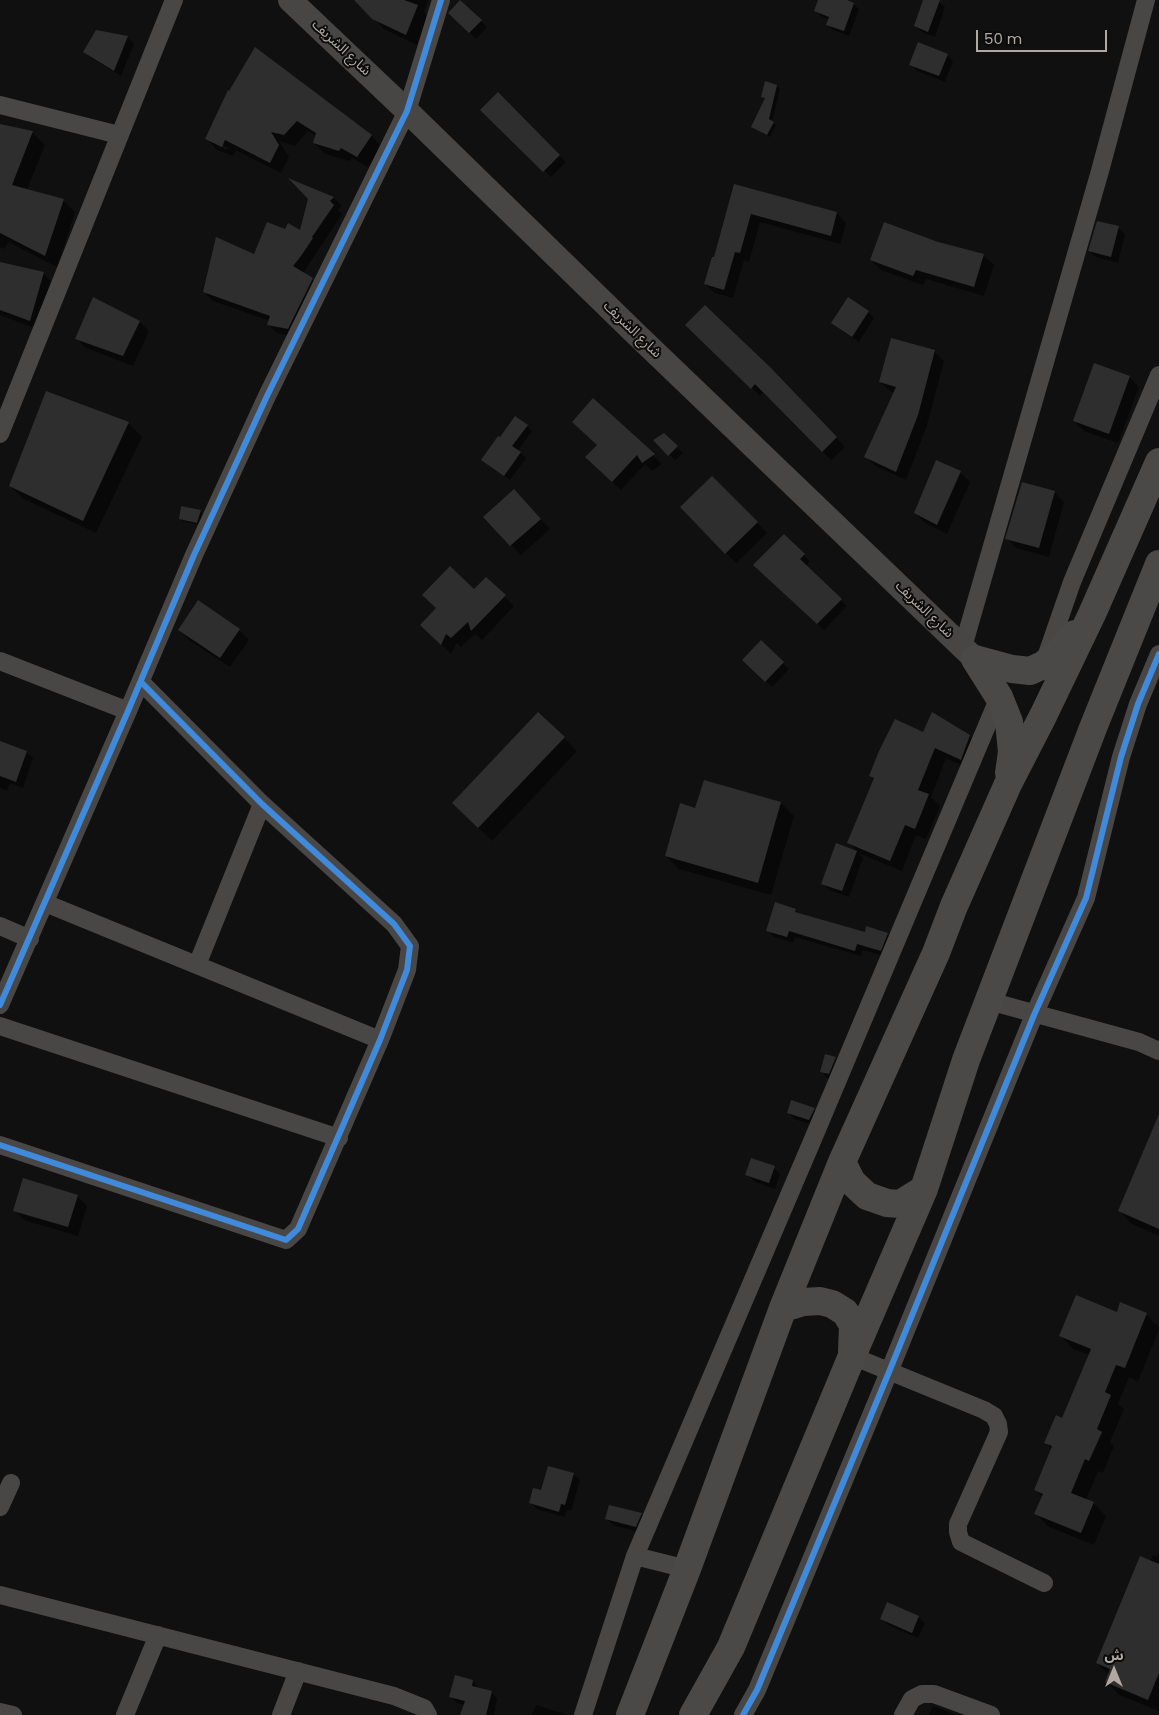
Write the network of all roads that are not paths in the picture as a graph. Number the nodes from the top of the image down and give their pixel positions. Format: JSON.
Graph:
{"nodes":[{"id":1,"x":174,"y":0,"type":"edge"},
{"id":2,"x":290,"y":0,"type":"edge"},
{"id":3,"x":441,"y":0,"type":"edge"},
{"id":4,"x":1146,"y":0,"type":"edge"},
{"id":5,"x":0,"y":105,"type":"edge"},
{"id":6,"x":407,"y":111,"type":"junction"},
{"id":7,"x":120,"y":135,"type":"junction"},
{"id":8,"x":1159,"y":375,"type":"edge"},
{"id":9,"x":6,"y":400,"type":"edge"},
{"id":10,"x":0,"y":434,"type":"edge"},
{"id":11,"x":1159,"y":462,"type":"edge"},
{"id":12,"x":1159,"y":564,"type":"edge"},
{"id":13,"x":1092,"y":614,"type":"junction"},
{"id":14,"x":969,"y":653,"type":"junction"},
{"id":15,"x":1159,"y":654,"type":"edge"},
{"id":16,"x":0,"y":661,"type":"edge"},
{"id":17,"x":1043,"y":665,"type":"junction"},
{"id":18,"x":141,"y":682,"type":"junction"},
{"id":19,"x":999,"y":697,"type":"junction"},
{"id":20,"x":128,"y":711,"type":"junction"},
{"id":21,"x":1008,"y":784,"type":"junction"},
{"id":22,"x":262,"y":804,"type":"junction"},
{"id":23,"x":45,"y":903,"type":"junction"},
{"id":24,"x":0,"y":926,"type":"edge"},
{"id":25,"x":30,"y":938,"type":"junction"},
{"id":26,"x":197,"y":965,"type":"junction"},
{"id":27,"x":989,"y":1001,"type":"junction"},
{"id":28,"x":0,"y":1005,"type":"edge"},
{"id":29,"x":1034,"y":1014,"type":"junction"},
{"id":30,"x":0,"y":1026,"type":"edge"},
{"id":31,"x":380,"y":1040,"type":"junction"},
{"id":32,"x":1159,"y":1051,"type":"edge"},
{"id":33,"x":338,"y":1138,"type":"junction"},
{"id":34,"x":0,"y":1145,"type":"edge"},
{"id":35,"x":842,"y":1162,"type":"junction"},
{"id":36,"x":924,"y":1189,"type":"junction"},
{"id":37,"x":783,"y":1308,"type":"junction"},
{"id":38,"x":852,"y":1356,"type":"junction"},
{"id":39,"x":889,"y":1372,"type":"junction"},
{"id":40,"x":11,"y":1483,"type":"dead end"},
{"id":41,"x":0,"y":1507,"type":"edge"},
{"id":42,"x":635,"y":1556,"type":"junction"},
{"id":43,"x":687,"y":1569,"type":"junction"},
{"id":44,"x":1044,"y":1583,"type":"dead end"},
{"id":45,"x":0,"y":1596,"type":"edge"},
{"id":46,"x":158,"y":1635,"type":"junction"},
{"id":47,"x":298,"y":1670,"type":"junction"},
{"id":48,"x":0,"y":1712,"type":"edge"},
{"id":49,"x":13,"y":1715,"type":"edge"},
{"id":50,"x":125,"y":1715,"type":"edge"},
{"id":51,"x":281,"y":1715,"type":"edge"},
{"id":52,"x":428,"y":1715,"type":"edge"},
{"id":53,"x":583,"y":1715,"type":"edge"},
{"id":54,"x":630,"y":1715,"type":"edge"},
{"id":55,"x":694,"y":1715,"type":"edge"},
{"id":56,"x":743,"y":1715,"type":"edge"},
{"id":57,"x":903,"y":1715,"type":"edge"},
{"id":58,"x":991,"y":1715,"type":"edge"}],
"edges":[{"from":1,"to":7,"type":"street"},
{"from":2,"to":6,"type":"main road","name":"شارع الشريف"},
{"from":3,"to":6,"type":"street"},
{"from":4,"to":14,"type":"street"},
{"from":5,"to":7,"type":"street"},
{"from":6,"to":14,"type":"main road","name":"شارع الشريف"},
{"from":6,"to":18,"type":"street"},
{"from":7,"to":9,"type":"street"},
{"from":8,"to":17,"type":"street"},
{"from":9,"to":10,"type":"street"},
{"from":11,"to":13,"type":"highway"},
{"from":12,"to":27,"type":"highway"},
{"from":13,"to":17,"type":"highway"},
{"from":13,"to":21,"type":"highway"},
{"from":14,"to":17,"type":"highway"},
{"from":14,"to":19,"type":"highway"},
{"from":15,"to":29,"type":"street"},
{"from":16,"to":20,"type":"street"},
{"from":18,"to":20,"type":"street"},
{"from":18,"to":22,"type":"street"},
{"from":19,"to":21,"type":"highway"},
{"from":19,"to":42,"type":"street"},
{"from":20,"to":23,"type":"street"},
{"from":21,"to":35,"type":"highway"},
{"from":22,"to":26,"type":"street"},
{"from":22,"to":31,"type":"street"},
{"from":23,"to":25,"type":"street"},
{"from":23,"to":26,"type":"street"},
{"from":24,"to":25,"type":"street"},
{"from":25,"to":28,"type":"street"},
{"from":26,"to":31,"type":"street"},
{"from":27,"to":29,"type":"street"},
{"from":27,"to":36,"type":"highway"},
{"from":29,"to":32,"type":"street"},
{"from":29,"to":39,"type":"street"},
{"from":30,"to":33,"type":"street"},
{"from":31,"to":33,"type":"street"},
{"from":33,"to":34,"type":"street"},
{"from":35,"to":36,"type":"highway"},
{"from":35,"to":37,"type":"highway"},
{"from":36,"to":38,"type":"highway"},
{"from":37,"to":38,"type":"highway"},
{"from":37,"to":43,"type":"highway"},
{"from":38,"to":39,"type":"street"},
{"from":38,"to":55,"type":"highway"},
{"from":39,"to":44,"type":"street"},
{"from":39,"to":56,"type":"street"},
{"from":40,"to":41,"type":"street"},
{"from":42,"to":43,"type":"street"},
{"from":42,"to":53,"type":"street"},
{"from":43,"to":54,"type":"highway"},
{"from":45,"to":46,"type":"street"},
{"from":46,"to":47,"type":"street"},
{"from":46,"to":50,"type":"street"},
{"from":47,"to":51,"type":"street"},
{"from":47,"to":52,"type":"street"},
{"from":48,"to":49,"type":"street"},
{"from":57,"to":58,"type":"street"}]}
